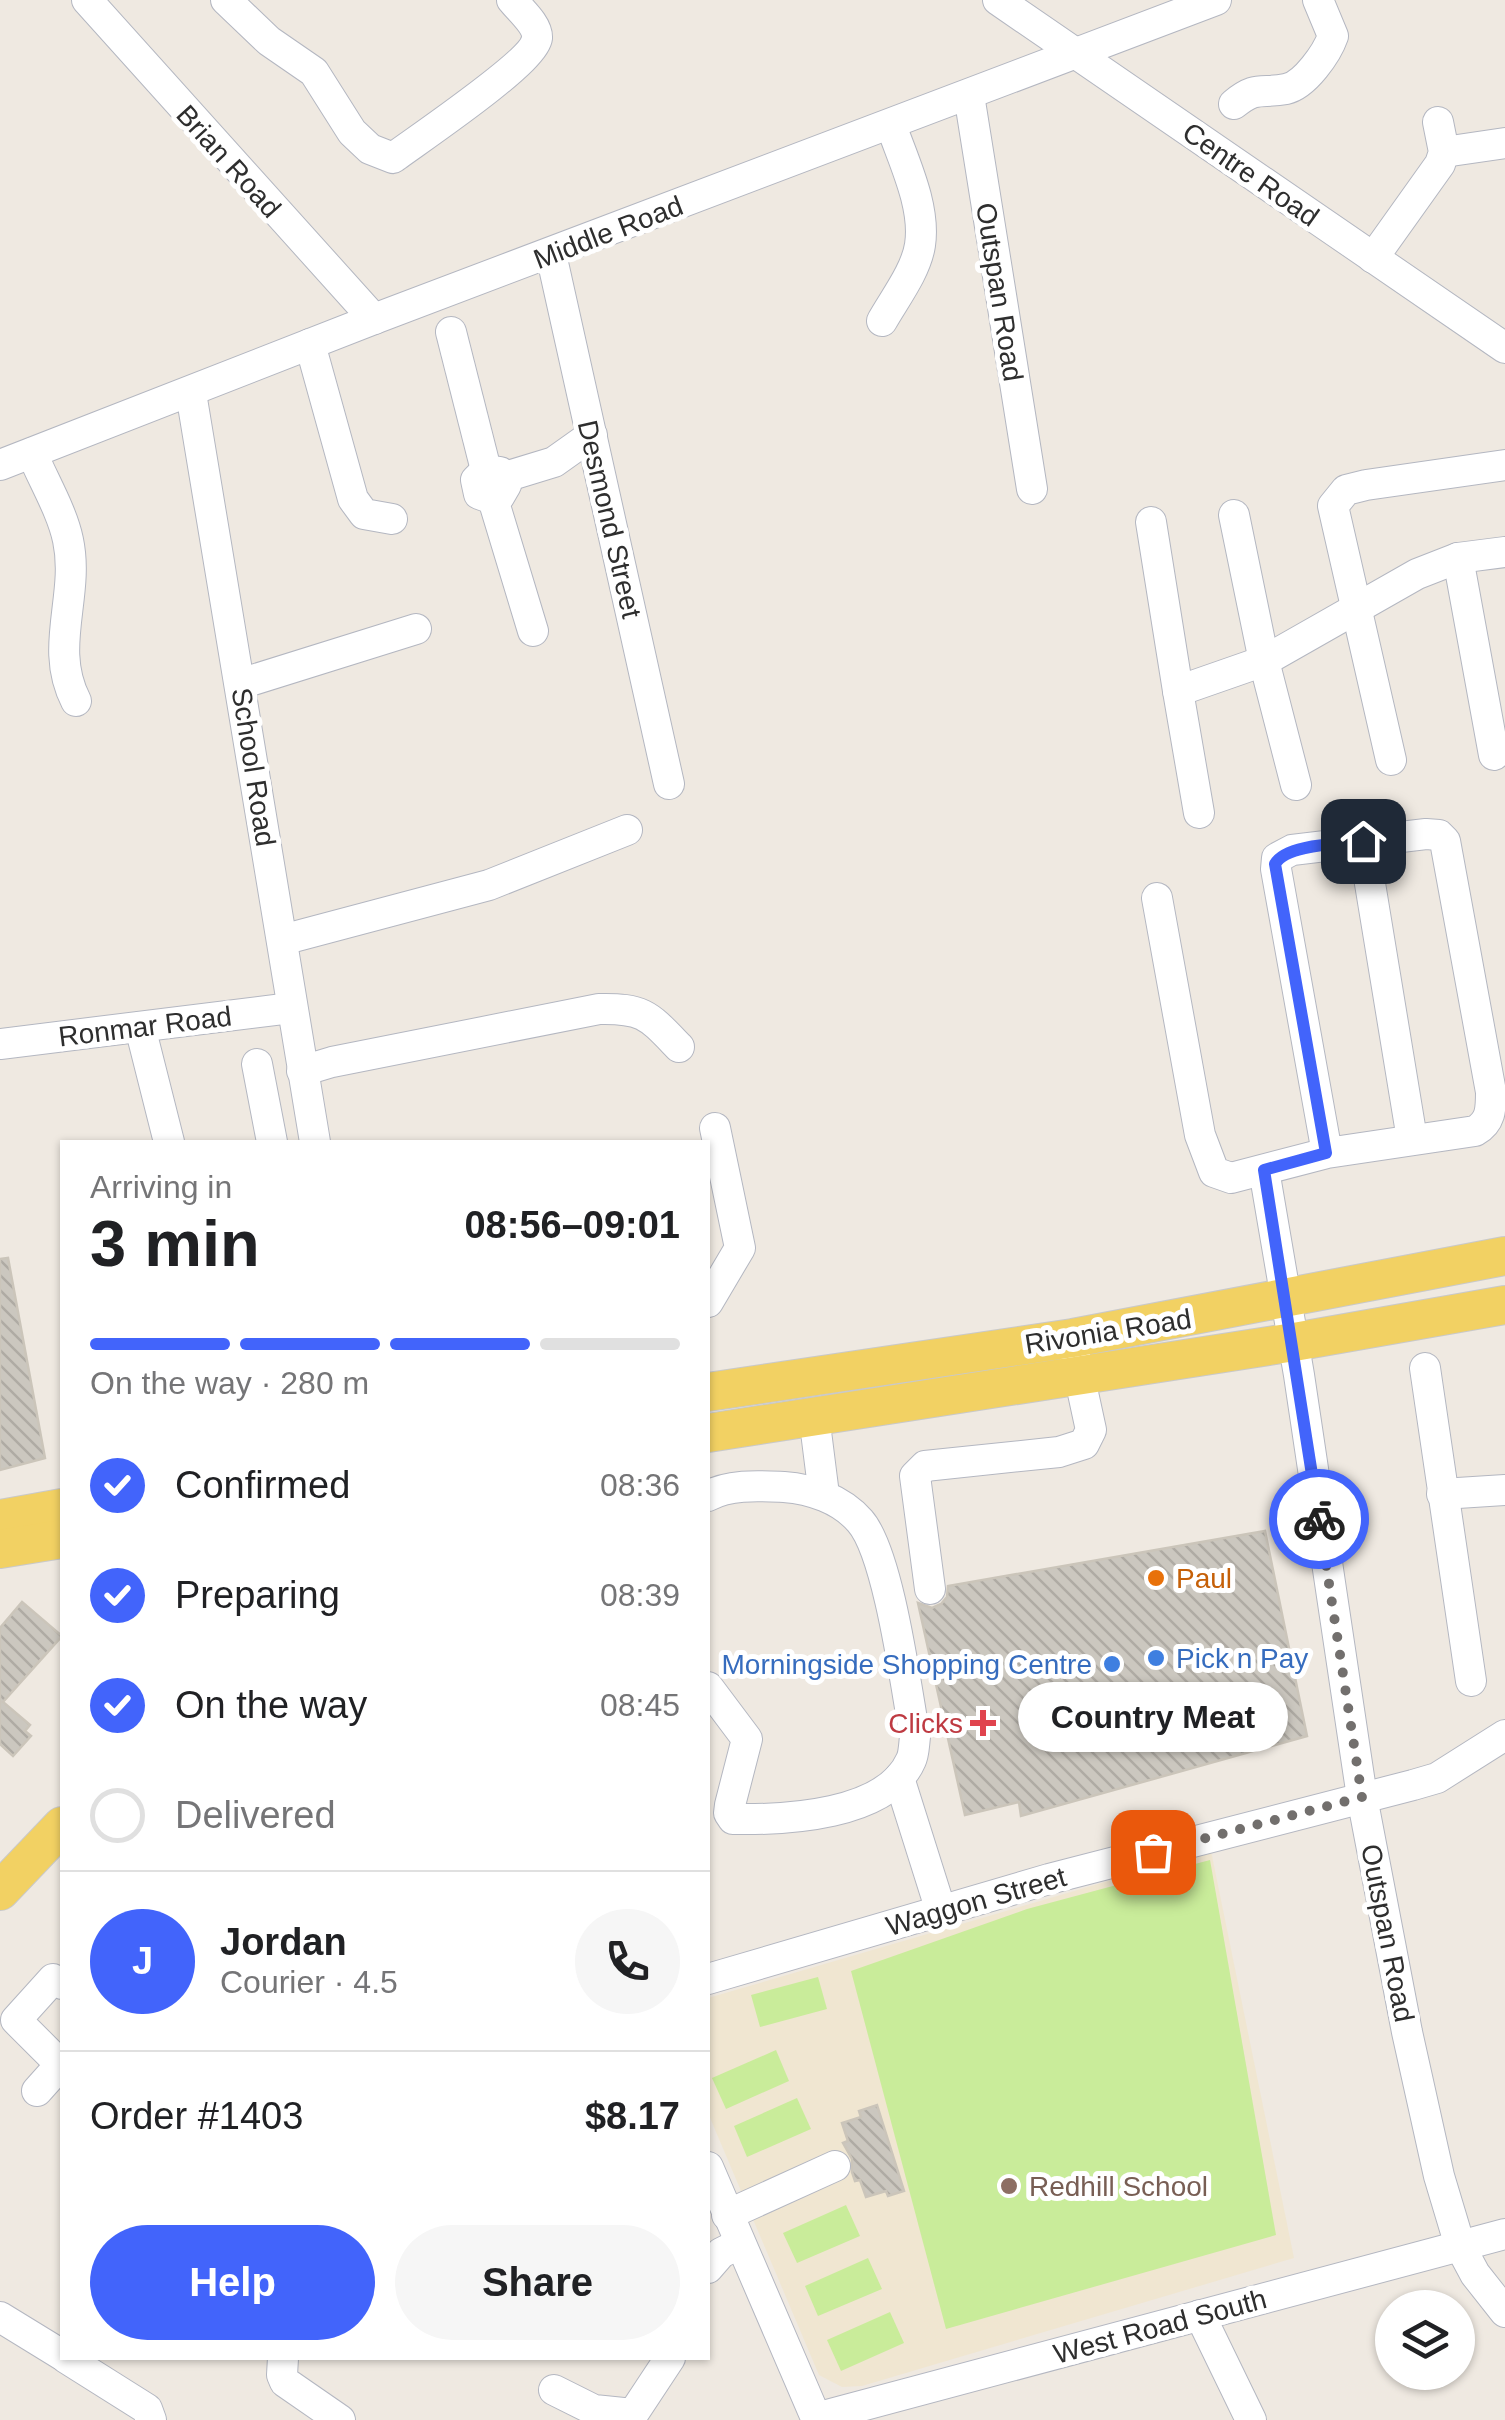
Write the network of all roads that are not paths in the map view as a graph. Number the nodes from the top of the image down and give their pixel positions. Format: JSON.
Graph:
{"nodes":[{"id":1,"x":87,"y":0,"type":"edge"},
{"id":2,"x":226,"y":0,"type":"edge"},
{"id":3,"x":512,"y":0,"type":"edge"},
{"id":4,"x":998,"y":0,"type":"edge"},
{"id":5,"x":1216,"y":0,"type":"edge"},
{"id":6,"x":1318,"y":0,"type":"edge"},
{"id":7,"x":1076,"y":54,"type":"junction"},
{"id":8,"x":969,"y":95,"type":"junction"},
{"id":9,"x":1234,"y":104,"type":"dead end"},
{"id":10,"x":891,"y":124,"type":"junction"},
{"id":11,"x":1505,"y":143,"type":"edge"},
{"id":12,"x":551,"y":254,"type":"junction"},
{"id":13,"x":1374,"y":258,"type":"junction"},
{"id":14,"x":374,"y":319,"type":"junction"},
{"id":15,"x":882,"y":321,"type":"dead end"},
{"id":16,"x":451,"y":332,"type":"dead end"},
{"id":17,"x":1502,"y":340,"type":"edge"},
{"id":18,"x":310,"y":344,"type":"junction"},
{"id":19,"x":190,"y":393,"type":"junction"},
{"id":20,"x":592,"y":436,"type":"junction"},
{"id":21,"x":32,"y":453,"type":"junction"},
{"id":22,"x":554,"y":462,"type":"junction"},
{"id":23,"x":0,"y":465,"type":"edge"},
{"id":24,"x":1505,"y":465,"type":"edge"},
{"id":25,"x":600,"y":471,"type":"junction"},
{"id":26,"x":494,"y":482,"type":"junction"},
{"id":27,"x":1032,"y":489,"type":"dead end"},
{"id":28,"x":1234,"y":515,"type":"dead end"},
{"id":29,"x":392,"y":518,"type":"dead end"},
{"id":30,"x":1151,"y":522,"type":"dead end"},
{"id":31,"x":1505,"y":552,"type":"edge"},
{"id":32,"x":1458,"y":558,"type":"junction"},
{"id":33,"x":1358,"y":608,"type":"junction"},
{"id":34,"x":416,"y":629,"type":"dead end"},
{"id":35,"x":533,"y":631,"type":"dead end"},
{"id":36,"x":1264,"y":661,"type":"junction"},
{"id":37,"x":240,"y":684,"type":"junction"},
{"id":38,"x":1178,"y":692,"type":"junction"},
{"id":39,"x":76,"y":701,"type":"dead end"},
{"id":40,"x":1494,"y":755,"type":"dead end"},
{"id":41,"x":1392,"y":760,"type":"dead end"},
{"id":42,"x":669,"y":784,"type":"dead end"},
{"id":43,"x":1296,"y":785,"type":"dead end"},
{"id":44,"x":1199,"y":813,"type":"dead end"},
{"id":45,"x":627,"y":830,"type":"dead end"},
{"id":46,"x":1363,"y":841,"type":"junction"},
{"id":47,"x":1157,"y":898,"type":"dead end"},
{"id":48,"x":282,"y":940,"type":"junction"},
{"id":49,"x":291,"y":1008,"type":"junction"},
{"id":50,"x":140,"y":1027,"type":"junction"},
{"id":51,"x":0,"y":1044,"type":"edge"},
{"id":52,"x":679,"y":1047,"type":"dead end"},
{"id":53,"x":257,"y":1064,"type":"dead end"},
{"id":54,"x":302,"y":1071,"type":"junction"},
{"id":55,"x":714,"y":1128,"type":"dead end"},
{"id":56,"x":1412,"y":1139,"type":"junction"},
{"id":57,"x":168,"y":1140,"type":"edge"},
{"id":58,"x":272,"y":1140,"type":"edge"},
{"id":59,"x":315,"y":1140,"type":"edge"},
{"id":60,"x":1326,"y":1153,"type":"junction"},
{"id":61,"x":1264,"y":1170,"type":"junction"},
{"id":62,"x":1505,"y":1256,"type":"edge"},
{"id":63,"x":710,"y":1299,"type":"edge"},
{"id":64,"x":1285,"y":1299,"type":"junction"},
{"id":65,"x":1505,"y":1305,"type":"edge"},
{"id":66,"x":1294,"y":1342,"type":"junction"},
{"id":67,"x":1075,"y":1356,"type":"junction"},
{"id":68,"x":1425,"y":1368,"type":"dead end"},
{"id":69,"x":710,"y":1392,"type":"edge"},
{"id":70,"x":814,"y":1416,"type":"junction"},
{"id":71,"x":710,"y":1433,"type":"edge"},
{"id":72,"x":1505,"y":1490,"type":"edge"},
{"id":73,"x":1442,"y":1494,"type":"junction"},
{"id":74,"x":710,"y":1495,"type":"edge"},
{"id":75,"x":824,"y":1495,"type":"junction"},
{"id":76,"x":60,"y":1508,"type":"edge"},
{"id":77,"x":0,"y":1519,"type":"edge"},
{"id":78,"x":60,"y":1539,"type":"edge"},
{"id":79,"x":0,"y":1549,"type":"edge"},
{"id":80,"x":930,"y":1589,"type":"dead end"},
{"id":81,"x":1471,"y":1681,"type":"dead end"},
{"id":82,"x":710,"y":1690,"type":"edge"},
{"id":83,"x":1505,"y":1736,"type":"edge"},
{"id":84,"x":899,"y":1778,"type":"junction"},
{"id":85,"x":1362,"y":1797,"type":"junction"},
{"id":86,"x":60,"y":1828,"type":"edge"},
{"id":87,"x":0,"y":1890,"type":"edge"},
{"id":88,"x":941,"y":1910,"type":"junction"},
{"id":89,"x":710,"y":1979,"type":"edge"},
{"id":90,"x":60,"y":1983,"type":"edge"},
{"id":91,"x":60,"y":2062,"type":"edge"},
{"id":92,"x":60,"y":2066,"type":"edge"},
{"id":93,"x":37,"y":2091,"type":"dead end"},
{"id":94,"x":835,"y":2166,"type":"dead end"},
{"id":95,"x":710,"y":2173,"type":"edge"},
{"id":96,"x":727,"y":2215,"type":"junction"},
{"id":97,"x":1505,"y":2234,"type":"edge"},
{"id":98,"x":739,"y":2244,"type":"junction"},
{"id":99,"x":1460,"y":2246,"type":"junction"},
{"id":100,"x":710,"y":2266,"type":"edge"},
{"id":101,"x":1505,"y":2312,"type":"edge"},
{"id":102,"x":1200,"y":2315,"type":"junction"},
{"id":103,"x":0,"y":2316,"type":"edge"},
{"id":104,"x":60,"y":2354,"type":"edge"},
{"id":105,"x":70,"y":2360,"type":"edge"},
{"id":106,"x":283,"y":2360,"type":"edge"},
{"id":107,"x":669,"y":2360,"type":"edge"},
{"id":108,"x":554,"y":2390,"type":"dead end"},
{"id":109,"x":877,"y":2411,"type":"edge"},
{"id":110,"x":815,"y":2419,"type":"edge"},
{"id":111,"x":151,"y":2420,"type":"edge"},
{"id":112,"x":340,"y":2420,"type":"edge"},
{"id":113,"x":1251,"y":2420,"type":"edge"}],
"edges":[{"from":1,"to":14,"type":"street","name":"Brian Road"},
{"from":2,"to":3,"type":"street"},
{"from":4,"to":7,"type":"street","name":"Centre Road"},
{"from":5,"to":7,"type":"street","name":"Middle Road"},
{"from":6,"to":9,"type":"street"},
{"from":7,"to":8,"type":"street","name":"Middle Road"},
{"from":7,"to":13,"type":"street","name":"Centre Road"},
{"from":8,"to":10,"type":"street","name":"Middle Road"},
{"from":8,"to":27,"type":"street","name":"Outspan Road"},
{"from":10,"to":12,"type":"street","name":"Middle Road"},
{"from":10,"to":15,"type":"street"},
{"from":11,"to":13,"type":"street"},
{"from":12,"to":14,"type":"street","name":"Middle Road"},
{"from":12,"to":20,"type":"street","name":"Desmond Street"},
{"from":13,"to":17,"type":"street","name":"Centre Road"},
{"from":14,"to":18,"type":"street","name":"Middle Road"},
{"from":16,"to":26,"type":"street"},
{"from":18,"to":19,"type":"street","name":"Middle Road"},
{"from":18,"to":29,"type":"street"},
{"from":19,"to":21,"type":"street","name":"Middle Road"},
{"from":19,"to":37,"type":"street","name":"School Road"},
{"from":20,"to":22,"type":"street"},
{"from":20,"to":25,"type":"street","name":"Desmond Street"},
{"from":21,"to":23,"type":"street","name":"Middle Road"},
{"from":21,"to":39,"type":"street"},
{"from":22,"to":25,"type":"street"},
{"from":22,"to":26,"type":"street"},
{"from":24,"to":33,"type":"street"},
{"from":25,"to":42,"type":"street","name":"Desmond Street"},
{"from":26,"to":35,"type":"street"},
{"from":28,"to":36,"type":"street"},
{"from":30,"to":38,"type":"street"},
{"from":31,"to":32,"type":"street"},
{"from":32,"to":33,"type":"street"},
{"from":32,"to":40,"type":"street"},
{"from":33,"to":36,"type":"street"},
{"from":33,"to":41,"type":"street"},
{"from":34,"to":37,"type":"street"},
{"from":36,"to":38,"type":"street"},
{"from":36,"to":43,"type":"street"},
{"from":37,"to":48,"type":"street","name":"School Road"},
{"from":38,"to":44,"type":"street"},
{"from":45,"to":48,"type":"street"},
{"from":46,"to":56,"type":"street"},
{"from":46,"to":56,"type":"street"},
{"from":46,"to":60,"type":"street"},
{"from":47,"to":61,"type":"street"},
{"from":48,"to":49,"type":"street","name":"School Road"},
{"from":49,"to":50,"type":"street","name":"Ronmar Road"},
{"from":49,"to":54,"type":"street","name":"School Road"},
{"from":50,"to":51,"type":"street","name":"Ronmar Road"},
{"from":50,"to":57,"type":"street"},
{"from":52,"to":54,"type":"street"},
{"from":53,"to":58,"type":"street"},
{"from":54,"to":59,"type":"street","name":"School Road"},
{"from":55,"to":63,"type":"street"},
{"from":56,"to":60,"type":"street"},
{"from":60,"to":61,"type":"street"},
{"from":61,"to":64,"type":"street","name":"Outspan Road"},
{"from":62,"to":64,"type":"main road","name":"Rivonia Road"},
{"from":64,"to":66,"type":"street","name":"Outspan Road"},
{"from":64,"to":67,"type":"main road","name":"Rivonia Road"},
{"from":65,"to":66,"type":"main road","name":"Rivonia Road"},
{"from":66,"to":67,"type":"main road","name":"Rivonia Road"},
{"from":66,"to":85,"type":"street","name":"Outspan Road"},
{"from":67,"to":69,"type":"main road","name":"Rivonia Road"},
{"from":67,"to":70,"type":"main road","name":"Rivonia Road"},
{"from":67,"to":80,"type":"street"},
{"from":68,"to":73,"type":"street"},
{"from":70,"to":71,"type":"main road","name":"Rivonia Road"},
{"from":70,"to":75,"type":"street"},
{"from":72,"to":73,"type":"street"},
{"from":73,"to":81,"type":"street"},
{"from":74,"to":75,"type":"street"},
{"from":75,"to":84,"type":"street"},
{"from":76,"to":77,"type":"main road"},
{"from":78,"to":79,"type":"main road"},
{"from":82,"to":84,"type":"street"},
{"from":83,"to":85,"type":"street","name":"Waggon Street"},
{"from":84,"to":88,"type":"street"},
{"from":85,"to":88,"type":"street","name":"Waggon Street"},
{"from":85,"to":99,"type":"street","name":"Outspan Road"},
{"from":86,"to":87,"type":"main road"},
{"from":88,"to":89,"type":"street","name":"Waggon Street"},
{"from":90,"to":91,"type":"street"},
{"from":92,"to":93,"type":"street"},
{"from":94,"to":96,"type":"street"},
{"from":95,"to":96,"type":"street"},
{"from":96,"to":98,"type":"street"},
{"from":97,"to":99,"type":"street","name":"West Road South"},
{"from":98,"to":100,"type":"street"},
{"from":98,"to":110,"type":"street"},
{"from":99,"to":101,"type":"street","name":"Outspan Road"},
{"from":99,"to":102,"type":"street","name":"West Road South"},
{"from":102,"to":109,"type":"street","name":"West Road South"},
{"from":102,"to":113,"type":"street"},
{"from":103,"to":104,"type":"street"},
{"from":105,"to":111,"type":"street"},
{"from":106,"to":112,"type":"street"},
{"from":107,"to":108,"type":"street"},
{"from":109,"to":110,"type":"street","name":"West Road South"}]}
